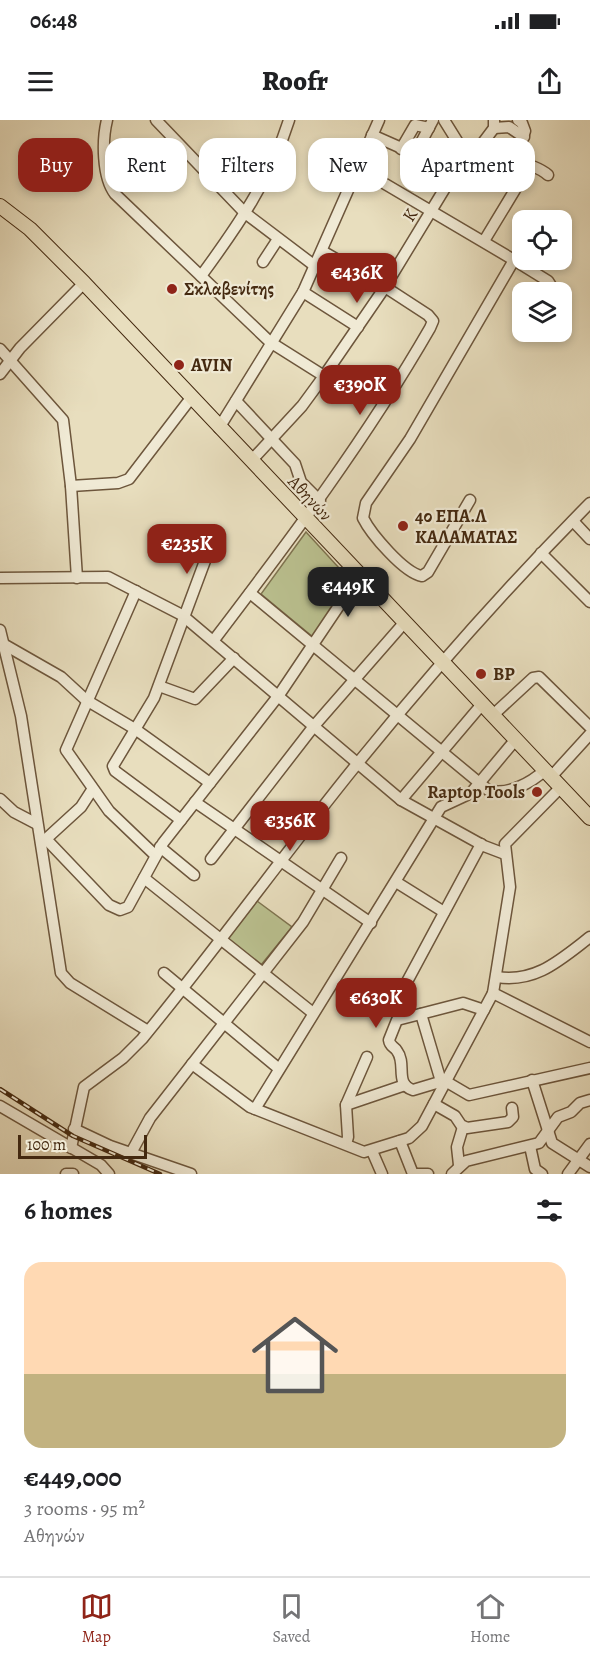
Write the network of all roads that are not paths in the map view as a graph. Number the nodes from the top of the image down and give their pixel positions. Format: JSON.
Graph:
{"nodes":[{"id":1,"x":106,"y":120,"type":"edge"},
{"id":2,"x":156,"y":120,"type":"edge"},
{"id":3,"x":289,"y":120,"type":"edge"},
{"id":4,"x":379,"y":120,"type":"edge"},
{"id":5,"x":445,"y":120,"type":"edge"},
{"id":6,"x":522,"y":121,"type":"edge"},
{"id":7,"x":431,"y":124,"type":"edge"},
{"id":8,"x":494,"y":124,"type":"edge"},
{"id":9,"x":372,"y":135,"type":"junction"},
{"id":10,"x":524,"y":137,"type":"joint"},
{"id":11,"x":371,"y":138,"type":"edge"},
{"id":12,"x":407,"y":138,"type":"edge"},
{"id":13,"x":424,"y":138,"type":"edge"},
{"id":14,"x":457,"y":138,"type":"edge"},
{"id":15,"x":484,"y":138,"type":"edge"},
{"id":16,"x":400,"y":149,"type":"edge"},
{"id":17,"x":535,"y":168,"type":"edge"},
{"id":18,"x":548,"y":174,"type":"dead end"},
{"id":19,"x":388,"y":185,"type":"edge"},
{"id":20,"x":348,"y":192,"type":"edge"},
{"id":21,"x":443,"y":192,"type":"edge"},
{"id":22,"x":514,"y":192,"type":"edge"},
{"id":23,"x":0,"y":206,"type":"edge"},
{"id":24,"x":432,"y":211,"type":"junction"},
{"id":25,"x":245,"y":213,"type":"junction"},
{"id":26,"x":278,"y":239,"type":"junction"},
{"id":27,"x":484,"y":242,"type":"junction"},
{"id":28,"x":322,"y":251,"type":"junction"},
{"id":29,"x":512,"y":259,"type":"edge"},
{"id":30,"x":263,"y":262,"type":"dead end"},
{"id":31,"x":512,"y":263,"type":"edge"},
{"id":32,"x":315,"y":266,"type":"junction"},
{"id":33,"x":529,"y":270,"type":"edge"},
{"id":34,"x":201,"y":276,"type":"junction"},
{"id":35,"x":548,"y":282,"type":"edge"},
{"id":36,"x":84,"y":283,"type":"junction"},
{"id":37,"x":385,"y":287,"type":"junction"},
{"id":38,"x":303,"y":292,"type":"junction"},
{"id":39,"x":358,"y":327,"type":"junction"},
{"id":40,"x":272,"y":344,"type":"junction"},
{"id":41,"x":0,"y":349,"type":"edge"},
{"id":42,"x":10,"y":360,"type":"junction"},
{"id":43,"x":0,"y":374,"type":"edge"},
{"id":44,"x":324,"y":376,"type":"junction"},
{"id":45,"x":191,"y":398,"type":"junction"},
{"id":46,"x":236,"y":401,"type":"junction"},
{"id":47,"x":219,"y":428,"type":"junction"},
{"id":48,"x":269,"y":439,"type":"junction"},
{"id":49,"x":250,"y":461,"type":"junction"},
{"id":50,"x":71,"y":486,"type":"junction"},
{"id":51,"x":305,"y":487,"type":"junction"},
{"id":52,"x":470,"y":500,"type":"dead end"},
{"id":53,"x":320,"y":501,"type":"junction"},
{"id":54,"x":290,"y":503,"type":"junction"},
{"id":55,"x":590,"y":503,"type":"edge"},
{"id":56,"x":305,"y":520,"type":"junction"},
{"id":57,"x":573,"y":520,"type":"junction"},
{"id":58,"x":590,"y":539,"type":"edge"},
{"id":59,"x":212,"y":542,"type":"dead end"},
{"id":60,"x":541,"y":553,"type":"junction"},
{"id":61,"x":359,"y":576,"type":"junction"},
{"id":62,"x":0,"y":578,"type":"edge"},
{"id":63,"x":77,"y":578,"type":"junction"},
{"id":64,"x":136,"y":591,"type":"junction"},
{"id":65,"x":250,"y":593,"type":"junction"},
{"id":66,"x":590,"y":602,"type":"edge"},
{"id":67,"x":186,"y":617,"type":"junction"},
{"id":68,"x":404,"y":623,"type":"junction"},
{"id":69,"x":0,"y":630,"type":"edge"},
{"id":70,"x":214,"y":640,"type":"junction"},
{"id":71,"x":314,"y":644,"type":"junction"},
{"id":72,"x":5,"y":645,"type":"junction"},
{"id":73,"x":234,"y":658,"type":"junction"},
{"id":74,"x":442,"y":662,"type":"junction"},
{"id":75,"x":356,"y":678,"type":"junction"},
{"id":76,"x":159,"y":686,"type":"junction"},
{"id":77,"x":279,"y":695,"type":"junction"},
{"id":78,"x":86,"y":700,"type":"junction"},
{"id":79,"x":483,"y":703,"type":"junction"},
{"id":80,"x":399,"y":714,"type":"junction"},
{"id":81,"x":493,"y":715,"type":"junction"},
{"id":82,"x":314,"y":726,"type":"junction"},
{"id":83,"x":590,"y":727,"type":"edge"},
{"id":84,"x":135,"y":729,"type":"junction"},
{"id":85,"x":590,"y":734,"type":"edge"},
{"id":86,"x":516,"y":739,"type":"junction"},
{"id":87,"x":442,"y":750,"type":"junction"},
{"id":88,"x":357,"y":764,"type":"junction"},
{"id":89,"x":552,"y":778,"type":"junction"},
{"id":90,"x":210,"y":783,"type":"junction"},
{"id":91,"x":479,"y":783,"type":"junction"},
{"id":92,"x":92,"y":790,"type":"junction"},
{"id":93,"x":0,"y":799,"type":"edge"},
{"id":94,"x":400,"y":800,"type":"junction"},
{"id":95,"x":195,"y":802,"type":"junction"},
{"id":96,"x":434,"y":818,"type":"junction"},
{"id":97,"x":590,"y":818,"type":"edge"},
{"id":98,"x":181,"y":820,"type":"junction"},
{"id":99,"x":37,"y":824,"type":"junction"},
{"id":100,"x":233,"y":829,"type":"junction"},
{"id":101,"x":43,"y":840,"type":"junction"},
{"id":102,"x":481,"y":844,"type":"junction"},
{"id":103,"x":157,"y":851,"type":"junction"},
{"id":104,"x":505,"y":854,"type":"junction"},
{"id":105,"x":341,"y":858,"type":"dead end"},
{"id":106,"x":211,"y":859,"type":"dead end"},
{"id":107,"x":280,"y":862,"type":"junction"},
{"id":108,"x":194,"y":875,"type":"dead end"},
{"id":109,"x":144,"y":878,"type":"junction"},
{"id":110,"x":396,"y":882,"type":"junction"},
{"id":111,"x":321,"y":890,"type":"junction"},
{"id":112,"x":444,"y":912,"type":"junction"},
{"id":113,"x":371,"y":922,"type":"junction"},
{"id":114,"x":590,"y":937,"type":"edge"},
{"id":115,"x":220,"y":939,"type":"junction"},
{"id":116,"x":263,"y":973,"type":"junction"},
{"id":117,"x":164,"y":974,"type":"dead end"},
{"id":118,"x":497,"y":977,"type":"junction"},
{"id":119,"x":182,"y":988,"type":"junction"},
{"id":120,"x":402,"y":991,"type":"dead end"},
{"id":121,"x":493,"y":993,"type":"junction"},
{"id":122,"x":484,"y":1010,"type":"junction"},
{"id":123,"x":313,"y":1013,"type":"junction"},
{"id":124,"x":421,"y":1014,"type":"junction"},
{"id":125,"x":224,"y":1023,"type":"junction"},
{"id":126,"x":148,"y":1031,"type":"junction"},
{"id":127,"x":590,"y":1042,"type":"edge"},
{"id":128,"x":368,"y":1057,"type":"dead end"},
{"id":129,"x":192,"y":1065,"type":"junction"},
{"id":130,"x":278,"y":1068,"type":"junction"},
{"id":131,"x":590,"y":1068,"type":"edge"},
{"id":132,"x":532,"y":1080,"type":"junction"},
{"id":133,"x":445,"y":1082,"type":"junction"},
{"id":134,"x":405,"y":1085,"type":"junction"},
{"id":135,"x":590,"y":1100,"type":"edge"},
{"id":136,"x":434,"y":1104,"type":"junction"},
{"id":137,"x":346,"y":1105,"type":"junction"},
{"id":138,"x":0,"y":1106,"type":"edge"},
{"id":139,"x":512,"y":1108,"type":"dead end"},
{"id":140,"x":255,"y":1109,"type":"junction"},
{"id":141,"x":464,"y":1127,"type":"junction"},
{"id":142,"x":74,"y":1129,"type":"junction"},
{"id":143,"x":548,"y":1132,"type":"junction"},
{"id":144,"x":400,"y":1141,"type":"junction"},
{"id":145,"x":346,"y":1144,"type":"junction"},
{"id":146,"x":590,"y":1144,"type":"edge"},
{"id":147,"x":530,"y":1146,"type":"junction"},
{"id":148,"x":70,"y":1148,"type":"junction"},
{"id":149,"x":372,"y":1151,"type":"junction"},
{"id":150,"x":132,"y":1153,"type":"junction"},
{"id":151,"x":577,"y":1160,"type":"junction"},
{"id":152,"x":590,"y":1167,"type":"edge"},
{"id":153,"x":455,"y":1170,"type":"edge"},
{"id":154,"x":66,"y":1174,"type":"edge"},
{"id":155,"x":73,"y":1174,"type":"edge"},
{"id":156,"x":109,"y":1174,"type":"edge"},
{"id":157,"x":191,"y":1174,"type":"edge"},
{"id":158,"x":382,"y":1174,"type":"edge"},
{"id":159,"x":415,"y":1174,"type":"edge"},
{"id":160,"x":428,"y":1174,"type":"edge"},
{"id":161,"x":542,"y":1174,"type":"edge"},
{"id":162,"x":568,"y":1174,"type":"edge"}],
"edges":[{"from":1,"to":34,"type":"street"},
{"from":2,"to":25,"type":"street"},
{"from":3,"to":25,"type":"street"},
{"from":4,"to":9,"type":"street"},
{"from":5,"to":14,"type":"street"},
{"from":6,"to":10,"type":"street"},
{"from":7,"to":12,"type":"street"},
{"from":7,"to":13,"type":"street"},
{"from":8,"to":10,"type":"street"},
{"from":8,"to":15,"type":"street","name":"Κ"},
{"from":9,"to":11,"type":"street"},
{"from":9,"to":16,"type":"street"},
{"from":17,"to":18,"type":"street"},
{"from":19,"to":24,"type":"street"},
{"from":20,"to":28,"type":"street"},
{"from":21,"to":24,"type":"street","name":"Κ"},
{"from":22,"to":27,"type":"street"},
{"from":23,"to":36,"type":"main road","name":"Αθηνών"},
{"from":24,"to":27,"type":"street"},
{"from":24,"to":37,"type":"street","name":"Κ"},
{"from":25,"to":26,"type":"street"},
{"from":25,"to":34,"type":"street"},
{"from":26,"to":30,"type":"street"},
{"from":26,"to":32,"type":"street"},
{"from":27,"to":29,"type":"street"},
{"from":28,"to":32,"type":"street"},
{"from":28,"to":37,"type":"street"},
{"from":31,"to":52,"type":"street"},
{"from":32,"to":38,"type":"street"},
{"from":33,"to":35,"type":"street"},
{"from":34,"to":40,"type":"street"},
{"from":36,"to":42,"type":"street"},
{"from":36,"to":45,"type":"main road","name":"Αθηνών"},
{"from":37,"to":39,"type":"street","name":"Κ"},
{"from":37,"to":53,"type":"street"},
{"from":38,"to":39,"type":"street"},
{"from":38,"to":40,"type":"street"},
{"from":39,"to":44,"type":"street","name":"Κ"},
{"from":40,"to":44,"type":"street"},
{"from":40,"to":46,"type":"street"},
{"from":41,"to":42,"type":"street"},
{"from":42,"to":43,"type":"street"},
{"from":42,"to":50,"type":"street"},
{"from":44,"to":48,"type":"street","name":"Κ"},
{"from":45,"to":47,"type":"main road","name":"Αθηνών"},
{"from":45,"to":50,"type":"street"},
{"from":46,"to":47,"type":"street"},
{"from":46,"to":48,"type":"street"},
{"from":47,"to":49,"type":"main road","name":"Αθηνών"},
{"from":48,"to":49,"type":"street","name":"Κ"},
{"from":48,"to":51,"type":"street"},
{"from":49,"to":54,"type":"main road","name":"Αθηνών"},
{"from":50,"to":63,"type":"street"},
{"from":51,"to":53,"type":"street"},
{"from":51,"to":54,"type":"street"},
{"from":53,"to":56,"type":"street"},
{"from":54,"to":56,"type":"main road","name":"Αθηνών"},
{"from":55,"to":57,"type":"street"},
{"from":56,"to":61,"type":"main road","name":"Αθηνών"},
{"from":56,"to":65,"type":"street"},
{"from":57,"to":58,"type":"street"},
{"from":57,"to":60,"type":"street"},
{"from":59,"to":67,"type":"street"},
{"from":60,"to":66,"type":"street"},
{"from":60,"to":74,"type":"street"},
{"from":61,"to":68,"type":"main road","name":"Αθηνών"},
{"from":61,"to":71,"type":"street"},
{"from":62,"to":63,"type":"street"},
{"from":63,"to":64,"type":"street"},
{"from":64,"to":67,"type":"street"},
{"from":64,"to":78,"type":"street"},
{"from":65,"to":70,"type":"street"},
{"from":65,"to":71,"type":"street"},
{"from":67,"to":70,"type":"street"},
{"from":67,"to":76,"type":"street"},
{"from":68,"to":74,"type":"main road","name":"Αθηνών"},
{"from":68,"to":75,"type":"street"},
{"from":69,"to":72,"type":"street"},
{"from":70,"to":73,"type":"street"},
{"from":71,"to":75,"type":"street"},
{"from":71,"to":77,"type":"street"},
{"from":72,"to":78,"type":"street"},
{"from":72,"to":99,"type":"street"},
{"from":73,"to":76,"type":"street"},
{"from":73,"to":77,"type":"street"},
{"from":74,"to":79,"type":"main road","name":"Αθηνών"},
{"from":74,"to":80,"type":"street"},
{"from":75,"to":80,"type":"street"},
{"from":75,"to":82,"type":"street"},
{"from":76,"to":84,"type":"street"},
{"from":77,"to":82,"type":"street"},
{"from":77,"to":90,"type":"street"},
{"from":78,"to":84,"type":"street"},
{"from":78,"to":92,"type":"street"},
{"from":79,"to":81,"type":"main road","name":"Αθηνών"},
{"from":79,"to":87,"type":"street"},
{"from":80,"to":87,"type":"street"},
{"from":80,"to":88,"type":"street"},
{"from":81,"to":83,"type":"street"},
{"from":81,"to":86,"type":"main road","name":"Αθηνών"},
{"from":82,"to":88,"type":"street"},
{"from":82,"to":100,"type":"street"},
{"from":84,"to":90,"type":"street"},
{"from":84,"to":98,"type":"street"},
{"from":85,"to":89,"type":"street"},
{"from":86,"to":89,"type":"main road","name":"Αθηνών"},
{"from":86,"to":91,"type":"street"},
{"from":87,"to":91,"type":"street"},
{"from":87,"to":94,"type":"street"},
{"from":88,"to":94,"type":"street"},
{"from":88,"to":107,"type":"street"},
{"from":89,"to":91,"type":"street"},
{"from":89,"to":97,"type":"main road","name":"Αθηνών"},
{"from":89,"to":104,"type":"street"},
{"from":90,"to":95,"type":"street"},
{"from":91,"to":96,"type":"street"},
{"from":92,"to":101,"type":"street"},
{"from":92,"to":103,"type":"street"},
{"from":93,"to":99,"type":"street"},
{"from":94,"to":96,"type":"street"},
{"from":95,"to":98,"type":"street"},
{"from":95,"to":100,"type":"street"},
{"from":96,"to":102,"type":"street"},
{"from":96,"to":110,"type":"street"},
{"from":98,"to":103,"type":"street"},
{"from":99,"to":101,"type":"street"},
{"from":100,"to":106,"type":"street"},
{"from":100,"to":107,"type":"street"},
{"from":101,"to":109,"type":"street"},
{"from":101,"to":126,"type":"street"},
{"from":102,"to":104,"type":"street"},
{"from":102,"to":112,"type":"street"},
{"from":103,"to":108,"type":"street"},
{"from":103,"to":109,"type":"street"},
{"from":104,"to":118,"type":"street"},
{"from":105,"to":111,"type":"street"},
{"from":107,"to":111,"type":"street"},
{"from":107,"to":115,"type":"street"},
{"from":109,"to":115,"type":"street"},
{"from":110,"to":112,"type":"street"},
{"from":110,"to":113,"type":"street"},
{"from":111,"to":113,"type":"street"},
{"from":111,"to":116,"type":"street"},
{"from":112,"to":120,"type":"street"},
{"from":113,"to":123,"type":"street"},
{"from":114,"to":118,"type":"street"},
{"from":115,"to":116,"type":"street"},
{"from":115,"to":119,"type":"street"},
{"from":116,"to":123,"type":"street"},
{"from":116,"to":125,"type":"street"},
{"from":117,"to":119,"type":"street"},
{"from":118,"to":121,"type":"street"},
{"from":119,"to":125,"type":"street"},
{"from":119,"to":126,"type":"street"},
{"from":121,"to":122,"type":"street"},
{"from":121,"to":127,"type":"street"},
{"from":122,"to":124,"type":"street"},
{"from":122,"to":133,"type":"street"},
{"from":123,"to":130,"type":"street"},
{"from":124,"to":133,"type":"street"},
{"from":124,"to":134,"type":"street"},
{"from":125,"to":129,"type":"street"},
{"from":125,"to":130,"type":"street"},
{"from":126,"to":142,"type":"street"},
{"from":128,"to":137,"type":"street"},
{"from":129,"to":140,"type":"street"},
{"from":129,"to":150,"type":"street"},
{"from":130,"to":140,"type":"street"},
{"from":131,"to":132,"type":"street"},
{"from":132,"to":133,"type":"street"},
{"from":132,"to":143,"type":"street"},
{"from":133,"to":134,"type":"street"},
{"from":133,"to":136,"type":"street"},
{"from":134,"to":137,"type":"street"},
{"from":135,"to":143,"type":"street"},
{"from":136,"to":141,"type":"street"},
{"from":136,"to":144,"type":"street"},
{"from":137,"to":145,"type":"street"},
{"from":138,"to":148,"type":"street"},
{"from":139,"to":141,"type":"street"},
{"from":140,"to":145,"type":"street"},
{"from":141,"to":153,"type":"street"},
{"from":142,"to":148,"type":"street"},
{"from":142,"to":150,"type":"street"},
{"from":143,"to":147,"type":"street"},
{"from":143,"to":151,"type":"street"},
{"from":144,"to":149,"type":"street"},
{"from":144,"to":159,"type":"street"},
{"from":145,"to":149,"type":"street"},
{"from":146,"to":151,"type":"street"},
{"from":147,"to":153,"type":"street"},
{"from":147,"to":161,"type":"street"},
{"from":148,"to":156,"type":"street"},
{"from":149,"to":158,"type":"street"},
{"from":150,"to":157,"type":"street"},
{"from":151,"to":152,"type":"street"},
{"from":151,"to":162,"type":"street"},
{"from":154,"to":155,"type":"street"},
{"from":159,"to":160,"type":"street"}]}
